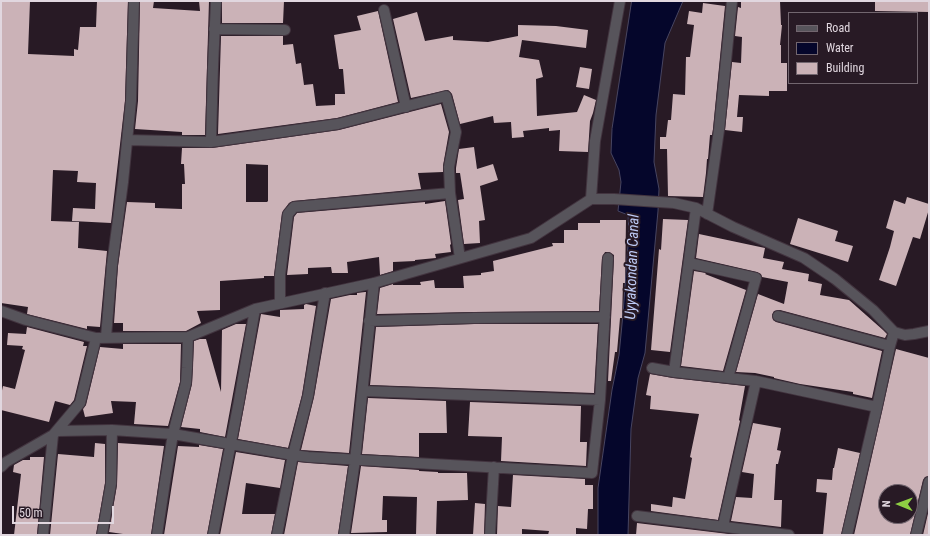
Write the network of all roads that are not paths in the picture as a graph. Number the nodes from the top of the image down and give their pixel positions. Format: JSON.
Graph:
{"nodes":[{"id":1,"x":134,"y":1,"type":"edge"},
{"id":2,"x":216,"y":1,"type":"edge"},
{"id":3,"x":620,"y":1,"type":"edge"},
{"id":4,"x":732,"y":1,"type":"edge"},
{"id":5,"x":384,"y":10,"type":"dead end"},
{"id":6,"x":214,"y":29,"type":"junction"},
{"id":7,"x":285,"y":30,"type":"dead end"},
{"id":8,"x":406,"y":107,"type":"junction"},
{"id":9,"x":127,"y":140,"type":"junction"},
{"id":10,"x":211,"y":142,"type":"junction"},
{"id":11,"x":450,"y":193,"type":"junction"},
{"id":12,"x":591,"y":200,"type":"junction"},
{"id":13,"x":696,"y":208,"type":"junction"},
{"id":14,"x":707,"y":214,"type":"junction"},
{"id":15,"x":460,"y":258,"type":"junction"},
{"id":16,"x":608,"y":258,"type":"dead end"},
{"id":17,"x":689,"y":263,"type":"junction"},
{"id":18,"x":374,"y":283,"type":"junction"},
{"id":19,"x":325,"y":293,"type":"junction"},
{"id":20,"x":280,"y":303,"type":"junction"},
{"id":21,"x":255,"y":309,"type":"junction"},
{"id":22,"x":1,"y":311,"type":"edge"},
{"id":23,"x":778,"y":316,"type":"dead end"},
{"id":24,"x":605,"y":317,"type":"junction"},
{"id":25,"x":369,"y":321,"type":"junction"},
{"id":26,"x":929,"y":331,"type":"edge"},
{"id":27,"x":894,"y":332,"type":"junction"},
{"id":28,"x":188,"y":337,"type":"junction"},
{"id":29,"x":101,"y":338,"type":"junction"},
{"id":30,"x":890,"y":346,"type":"junction"},
{"id":31,"x":652,"y":368,"type":"dead end"},
{"id":32,"x":674,"y":372,"type":"junction"},
{"id":33,"x":728,"y":378,"type":"junction"},
{"id":34,"x":756,"y":381,"type":"junction"},
{"id":35,"x":363,"y":391,"type":"junction"},
{"id":36,"x":600,"y":400,"type":"junction"},
{"id":37,"x":877,"y":407,"type":"junction"},
{"id":38,"x":112,"y":430,"type":"junction"},
{"id":39,"x":55,"y":433,"type":"junction"},
{"id":40,"x":173,"y":434,"type":"junction"},
{"id":41,"x":230,"y":443,"type":"junction"},
{"id":42,"x":293,"y":456,"type":"junction"},
{"id":43,"x":355,"y":460,"type":"junction"},
{"id":44,"x":1,"y":467,"type":"edge"},
{"id":45,"x":494,"y":467,"type":"junction"},
{"id":46,"x":929,"y":482,"type":"edge"},
{"id":47,"x":637,"y":516,"type":"dead end"},
{"id":48,"x":722,"y":526,"type":"junction"},
{"id":49,"x":43,"y":535,"type":"edge"},
{"id":50,"x":102,"y":535,"type":"edge"},
{"id":51,"x":157,"y":535,"type":"edge"},
{"id":52,"x":213,"y":535,"type":"edge"},
{"id":53,"x":277,"y":535,"type":"edge"},
{"id":54,"x":344,"y":535,"type":"edge"},
{"id":55,"x":490,"y":535,"type":"edge"},
{"id":56,"x":789,"y":535,"type":"edge"},
{"id":57,"x":847,"y":535,"type":"edge"},
{"id":58,"x":916,"y":535,"type":"edge"}],
"edges":[{"from":1,"to":9,"type":"street"},
{"from":2,"to":6,"type":"street"},
{"from":3,"to":12,"type":"street"},
{"from":4,"to":14,"type":"street"},
{"from":5,"to":8,"type":"street"},
{"from":6,"to":7,"type":"street"},
{"from":6,"to":10,"type":"street"},
{"from":8,"to":10,"type":"street"},
{"from":8,"to":11,"type":"street"},
{"from":9,"to":10,"type":"street"},
{"from":9,"to":29,"type":"street"},
{"from":11,"to":15,"type":"street"},
{"from":11,"to":20,"type":"street"},
{"from":12,"to":13,"type":"street"},
{"from":12,"to":15,"type":"street"},
{"from":13,"to":14,"type":"street"},
{"from":13,"to":17,"type":"street"},
{"from":14,"to":27,"type":"street"},
{"from":15,"to":18,"type":"street"},
{"from":16,"to":24,"type":"street"},
{"from":17,"to":32,"type":"street"},
{"from":17,"to":33,"type":"street"},
{"from":18,"to":19,"type":"street"},
{"from":18,"to":25,"type":"street"},
{"from":19,"to":20,"type":"street"},
{"from":19,"to":42,"type":"street"},
{"from":20,"to":21,"type":"street"},
{"from":21,"to":28,"type":"street"},
{"from":21,"to":41,"type":"street"},
{"from":22,"to":29,"type":"street"},
{"from":23,"to":30,"type":"street"},
{"from":24,"to":25,"type":"street"},
{"from":24,"to":36,"type":"street"},
{"from":25,"to":35,"type":"street"},
{"from":26,"to":27,"type":"street"},
{"from":27,"to":30,"type":"street"},
{"from":28,"to":29,"type":"street"},
{"from":28,"to":40,"type":"street"},
{"from":29,"to":39,"type":"street"},
{"from":30,"to":37,"type":"street"},
{"from":31,"to":32,"type":"street"},
{"from":32,"to":33,"type":"street"},
{"from":33,"to":34,"type":"street"},
{"from":34,"to":37,"type":"street"},
{"from":34,"to":48,"type":"street"},
{"from":35,"to":36,"type":"street"},
{"from":35,"to":43,"type":"street"},
{"from":36,"to":45,"type":"street"},
{"from":37,"to":57,"type":"street"},
{"from":38,"to":39,"type":"street"},
{"from":38,"to":40,"type":"street"},
{"from":38,"to":50,"type":"street"},
{"from":39,"to":44,"type":"street"},
{"from":39,"to":49,"type":"street"},
{"from":40,"to":41,"type":"street"},
{"from":40,"to":51,"type":"street"},
{"from":41,"to":42,"type":"street"},
{"from":41,"to":52,"type":"street"},
{"from":42,"to":43,"type":"street"},
{"from":42,"to":53,"type":"street"},
{"from":43,"to":45,"type":"street"},
{"from":43,"to":54,"type":"street"},
{"from":45,"to":55,"type":"street"},
{"from":46,"to":58,"type":"street"},
{"from":47,"to":48,"type":"street"},
{"from":48,"to":56,"type":"street"}]}
